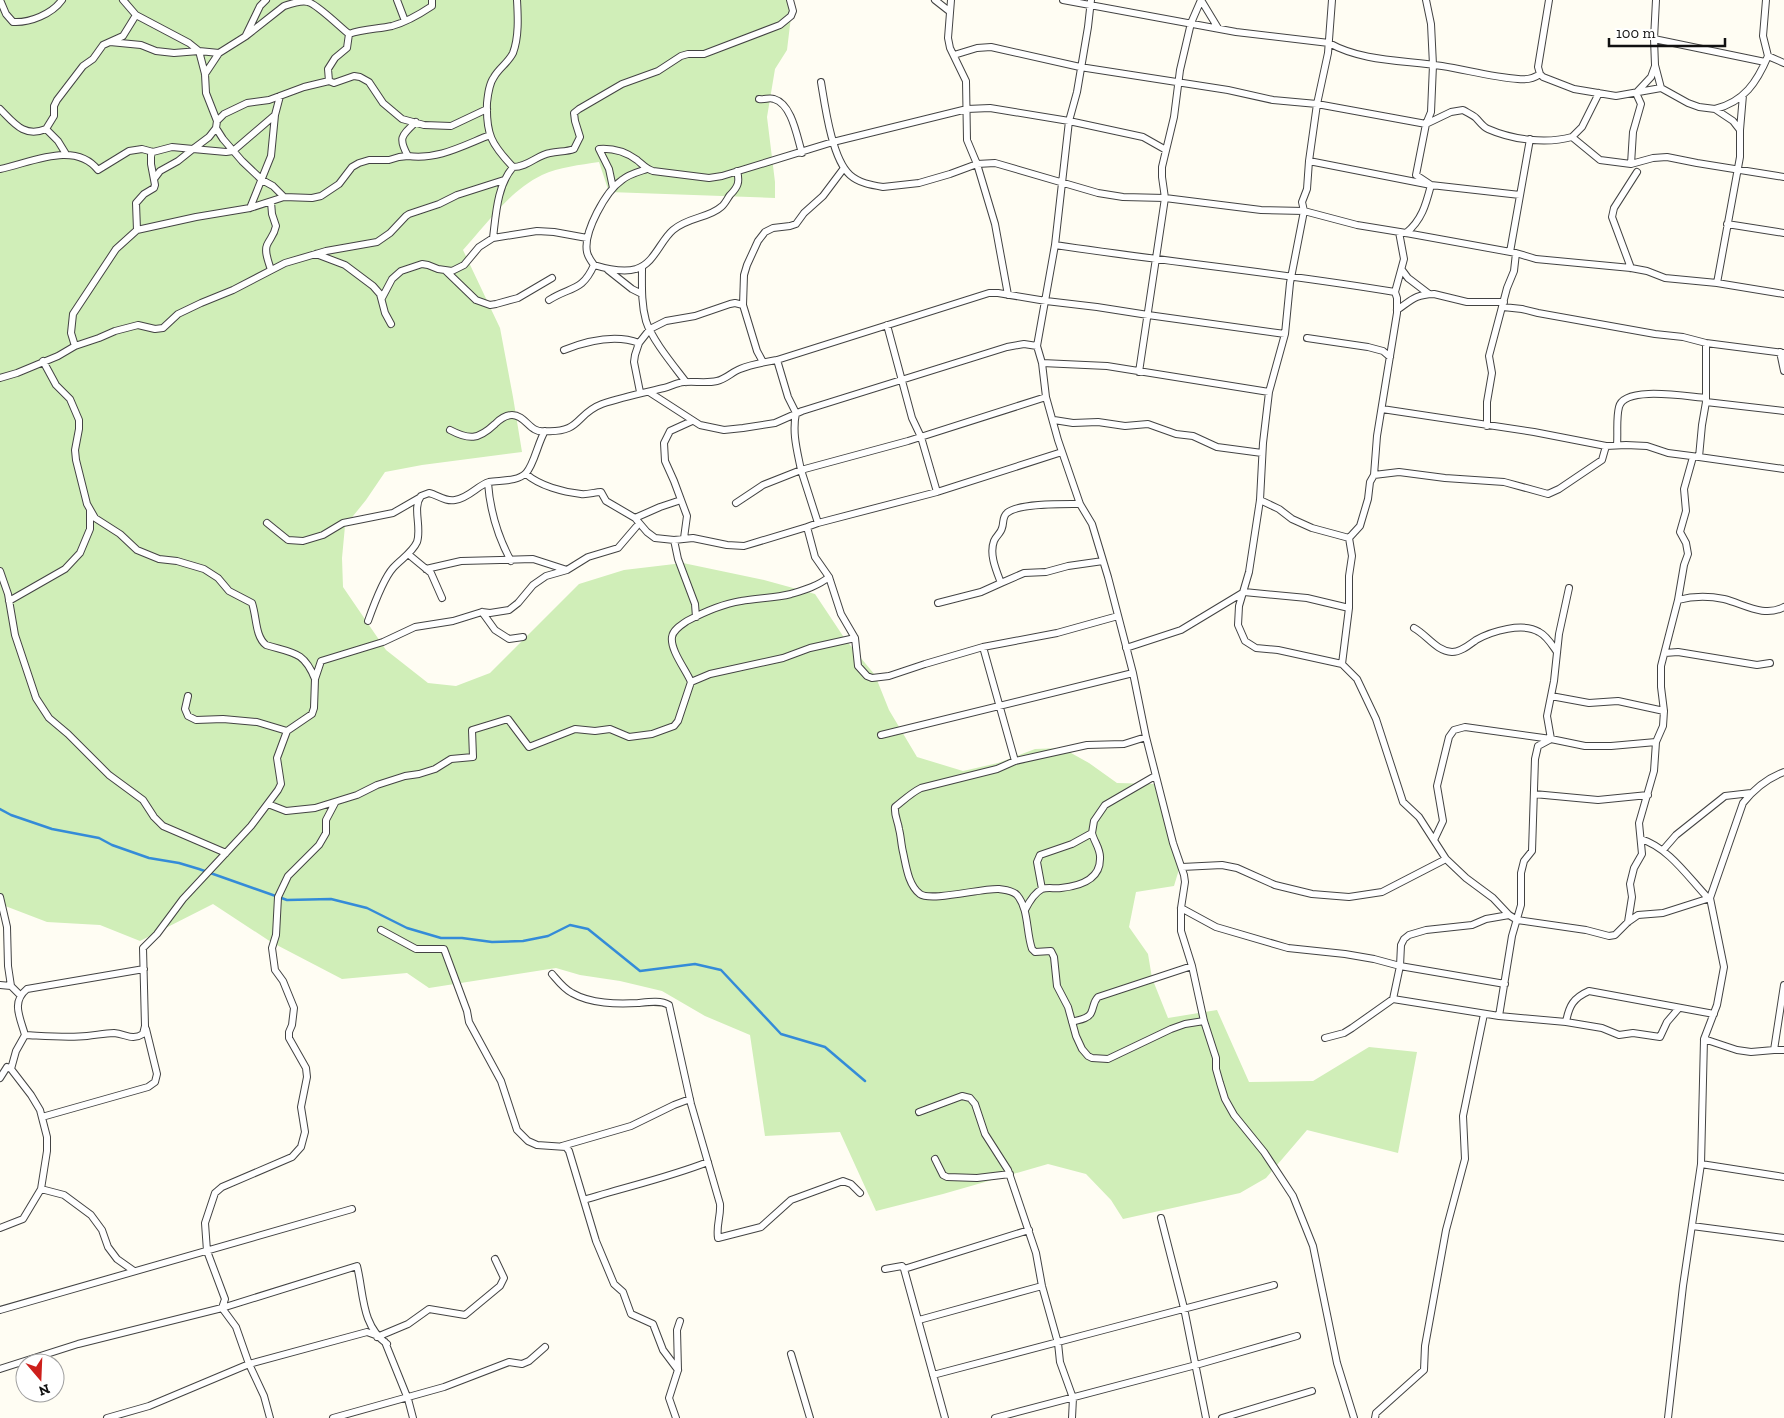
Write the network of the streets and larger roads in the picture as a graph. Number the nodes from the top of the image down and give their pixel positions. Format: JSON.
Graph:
{"nodes":[{"id":1,"x":0,"y":0,"type":"edge"},
{"id":2,"x":62,"y":0,"type":"edge"},
{"id":3,"x":123,"y":0,"type":"edge"},
{"id":4,"x":266,"y":0,"type":"edge"},
{"id":5,"x":397,"y":0,"type":"edge"},
{"id":6,"x":432,"y":0,"type":"edge"},
{"id":7,"x":517,"y":0,"type":"edge"},
{"id":8,"x":790,"y":0,"type":"edge"},
{"id":9,"x":935,"y":0,"type":"edge"},
{"id":10,"x":951,"y":0,"type":"edge"},
{"id":11,"x":1063,"y":0,"type":"edge"},
{"id":12,"x":1201,"y":0,"type":"edge"},
{"id":13,"x":1332,"y":0,"type":"edge"},
{"id":14,"x":1426,"y":0,"type":"edge"},
{"id":15,"x":1549,"y":0,"type":"edge"},
{"id":16,"x":1656,"y":0,"type":"edge"},
{"id":17,"x":1766,"y":0,"type":"edge"},
{"id":18,"x":1090,"y":2,"type":"edge"},
{"id":19,"x":949,"y":11,"type":"junction"},
{"id":20,"x":136,"y":15,"type":"junction"},
{"id":21,"x":405,"y":21,"type":"junction"},
{"id":22,"x":1191,"y":23,"type":"junction"},
{"id":23,"x":1218,"y":28,"type":"junction"},
{"id":24,"x":349,"y":34,"type":"junction"},
{"id":25,"x":246,"y":36,"type":"junction"},
{"id":26,"x":1654,"y":39,"type":"junction"},
{"id":27,"x":110,"y":42,"type":"junction"},
{"id":28,"x":1329,"y":43,"type":"junction"},
{"id":29,"x":199,"y":51,"type":"junction"},
{"id":30,"x":218,"y":53,"type":"junction"},
{"id":31,"x":954,"y":55,"type":"junction"},
{"id":32,"x":1766,"y":59,"type":"junction"},
{"id":33,"x":1784,"y":63,"type":"edge"},
{"id":34,"x":1433,"y":65,"type":"junction"},
{"id":35,"x":1655,"y":65,"type":"junction"},
{"id":36,"x":1080,"y":67,"type":"junction"},
{"id":37,"x":205,"y":74,"type":"junction"},
{"id":38,"x":1540,"y":74,"type":"junction"},
{"id":39,"x":329,"y":82,"type":"junction"},
{"id":40,"x":820,"y":82,"type":"dead end"},
{"id":41,"x":1179,"y":82,"type":"junction"},
{"id":42,"x":1661,"y":88,"type":"junction"},
{"id":43,"x":1599,"y":93,"type":"junction"},
{"id":44,"x":1636,"y":93,"type":"junction"},
{"id":45,"x":1743,"y":95,"type":"junction"},
{"id":46,"x":280,"y":96,"type":"junction"},
{"id":47,"x":759,"y":99,"type":"dead end"},
{"id":48,"x":1317,"y":104,"type":"junction"},
{"id":49,"x":0,"y":109,"type":"edge"},
{"id":50,"x":487,"y":109,"type":"junction"},
{"id":51,"x":967,"y":109,"type":"junction"},
{"id":52,"x":1715,"y":109,"type":"junction"},
{"id":53,"x":275,"y":115,"type":"junction"},
{"id":54,"x":1069,"y":121,"type":"junction"},
{"id":55,"x":416,"y":122,"type":"junction"},
{"id":56,"x":1426,"y":124,"type":"junction"},
{"id":57,"x":217,"y":125,"type":"junction"},
{"id":58,"x":46,"y":129,"type":"junction"},
{"id":59,"x":1740,"y":130,"type":"junction"},
{"id":60,"x":490,"y":135,"type":"junction"},
{"id":61,"x":1572,"y":137,"type":"junction"},
{"id":62,"x":1530,"y":139,"type":"junction"},
{"id":63,"x":834,"y":142,"type":"junction"},
{"id":64,"x":193,"y":148,"type":"junction"},
{"id":65,"x":1166,"y":150,"type":"junction"},
{"id":66,"x":233,"y":151,"type":"junction"},
{"id":67,"x":153,"y":152,"type":"junction"},
{"id":68,"x":802,"y":153,"type":"junction"},
{"id":69,"x":66,"y":154,"type":"junction"},
{"id":70,"x":408,"y":156,"type":"junction"},
{"id":71,"x":1309,"y":161,"type":"junction"},
{"id":72,"x":977,"y":164,"type":"junction"},
{"id":73,"x":1631,"y":164,"type":"junction"},
{"id":74,"x":513,"y":167,"type":"junction"},
{"id":75,"x":844,"y":168,"type":"junction"},
{"id":76,"x":0,"y":169,"type":"edge"},
{"id":77,"x":647,"y":169,"type":"junction"},
{"id":78,"x":1738,"y":170,"type":"junction"},
{"id":79,"x":736,"y":171,"type":"junction"},
{"id":80,"x":1636,"y":172,"type":"dead end"},
{"id":81,"x":1784,"y":177,"type":"edge"},
{"id":82,"x":154,"y":178,"type":"junction"},
{"id":83,"x":262,"y":180,"type":"junction"},
{"id":84,"x":504,"y":180,"type":"junction"},
{"id":85,"x":1062,"y":183,"type":"junction"},
{"id":86,"x":1431,"y":185,"type":"junction"},
{"id":87,"x":613,"y":188,"type":"junction"},
{"id":88,"x":1520,"y":195,"type":"junction"},
{"id":89,"x":284,"y":197,"type":"junction"},
{"id":90,"x":1165,"y":198,"type":"junction"},
{"id":91,"x":271,"y":202,"type":"junction"},
{"id":92,"x":250,"y":208,"type":"junction"},
{"id":93,"x":1304,"y":211,"type":"junction"},
{"id":94,"x":1727,"y":224,"type":"junction"},
{"id":95,"x":137,"y":230,"type":"junction"},
{"id":96,"x":1402,"y":232,"type":"junction"},
{"id":97,"x":1784,"y":233,"type":"edge"},
{"id":98,"x":493,"y":238,"type":"junction"},
{"id":99,"x":587,"y":238,"type":"junction"},
{"id":100,"x":1055,"y":245,"type":"junction"},
{"id":101,"x":1513,"y":253,"type":"junction"},
{"id":102,"x":315,"y":254,"type":"junction"},
{"id":103,"x":1155,"y":260,"type":"junction"},
{"id":104,"x":594,"y":265,"type":"junction"},
{"id":105,"x":642,"y":267,"type":"junction"},
{"id":106,"x":1631,"y":268,"type":"junction"},
{"id":107,"x":607,"y":269,"type":"junction"},
{"id":108,"x":271,"y":270,"type":"junction"},
{"id":109,"x":1402,"y":270,"type":"junction"},
{"id":110,"x":446,"y":271,"type":"junction"},
{"id":111,"x":1292,"y":277,"type":"junction"},
{"id":112,"x":552,"y":278,"type":"dead end"},
{"id":113,"x":1717,"y":283,"type":"junction"},
{"id":114,"x":1395,"y":292,"type":"junction"},
{"id":115,"x":642,"y":294,"type":"junction"},
{"id":116,"x":1429,"y":294,"type":"junction"},
{"id":117,"x":1784,"y":294,"type":"edge"},
{"id":118,"x":1008,"y":295,"type":"junction"},
{"id":119,"x":382,"y":298,"type":"junction"},
{"id":120,"x":549,"y":300,"type":"dead end"},
{"id":121,"x":1046,"y":301,"type":"junction"},
{"id":122,"x":744,"y":305,"type":"junction"},
{"id":123,"x":1504,"y":305,"type":"junction"},
{"id":124,"x":1397,"y":310,"type":"junction"},
{"id":125,"x":1148,"y":315,"type":"junction"},
{"id":126,"x":391,"y":324,"type":"dead end"},
{"id":127,"x":887,"y":325,"type":"junction"},
{"id":128,"x":650,"y":329,"type":"junction"},
{"id":129,"x":1285,"y":334,"type":"junction"},
{"id":130,"x":1307,"y":338,"type":"dead end"},
{"id":131,"x":639,"y":343,"type":"junction"},
{"id":132,"x":1706,"y":343,"type":"junction"},
{"id":133,"x":75,"y":346,"type":"junction"},
{"id":134,"x":1037,"y":346,"type":"junction"},
{"id":135,"x":564,"y":350,"type":"dead end"},
{"id":136,"x":1782,"y":352,"type":"edge"},
{"id":137,"x":1390,"y":357,"type":"junction"},
{"id":138,"x":777,"y":360,"type":"junction"},
{"id":139,"x":44,"y":361,"type":"junction"},
{"id":140,"x":763,"y":362,"type":"junction"},
{"id":141,"x":1042,"y":363,"type":"junction"},
{"id":142,"x":1784,"y":371,"type":"edge"},
{"id":143,"x":1139,"y":372,"type":"junction"},
{"id":144,"x":0,"y":378,"type":"edge"},
{"id":145,"x":902,"y":379,"type":"junction"},
{"id":146,"x":686,"y":382,"type":"junction"},
{"id":147,"x":648,"y":391,"type":"junction"},
{"id":148,"x":640,"y":392,"type":"junction"},
{"id":149,"x":1269,"y":392,"type":"junction"},
{"id":150,"x":1046,"y":397,"type":"junction"},
{"id":151,"x":1706,"y":400,"type":"junction"},
{"id":152,"x":1382,"y":409,"type":"junction"},
{"id":153,"x":1784,"y":411,"type":"edge"},
{"id":154,"x":796,"y":413,"type":"junction"},
{"id":155,"x":692,"y":420,"type":"junction"},
{"id":156,"x":1054,"y":420,"type":"junction"},
{"id":157,"x":1487,"y":426,"type":"junction"},
{"id":158,"x":450,"y":430,"type":"dead end"},
{"id":159,"x":546,"y":431,"type":"junction"},
{"id":160,"x":921,"y":438,"type":"junction"},
{"id":161,"x":1617,"y":445,"type":"junction"},
{"id":162,"x":1606,"y":446,"type":"junction"},
{"id":163,"x":1062,"y":452,"type":"junction"},
{"id":164,"x":1262,"y":453,"type":"junction"},
{"id":165,"x":1696,"y":457,"type":"junction"},
{"id":166,"x":1784,"y":469,"type":"edge"},
{"id":167,"x":801,"y":470,"type":"junction"},
{"id":168,"x":526,"y":474,"type":"junction"},
{"id":169,"x":1374,"y":476,"type":"junction"},
{"id":170,"x":488,"y":482,"type":"junction"},
{"id":171,"x":937,"y":492,"type":"junction"},
{"id":172,"x":419,"y":498,"type":"junction"},
{"id":173,"x":681,"y":500,"type":"junction"},
{"id":174,"x":1260,"y":500,"type":"junction"},
{"id":175,"x":736,"y":503,"type":"dead end"},
{"id":176,"x":1080,"y":504,"type":"junction"},
{"id":177,"x":90,"y":509,"type":"junction"},
{"id":178,"x":635,"y":518,"type":"junction"},
{"id":179,"x":268,"y":523,"type":"dead end"},
{"id":180,"x":818,"y":523,"type":"junction"},
{"id":181,"x":636,"y":527,"type":"dead end"},
{"id":182,"x":807,"y":527,"type":"junction"},
{"id":183,"x":684,"y":538,"type":"junction"},
{"id":184,"x":1350,"y":538,"type":"junction"},
{"id":185,"x":674,"y":540,"type":"junction"},
{"id":186,"x":408,"y":554,"type":"junction"},
{"id":187,"x":511,"y":560,"type":"junction"},
{"id":188,"x":1103,"y":561,"type":"junction"},
{"id":189,"x":426,"y":569,"type":"junction"},
{"id":190,"x":567,"y":570,"type":"junction"},
{"id":191,"x":0,"y":571,"type":"edge"},
{"id":192,"x":829,"y":577,"type":"junction"},
{"id":193,"x":1001,"y":583,"type":"junction"},
{"id":194,"x":1569,"y":588,"type":"dead end"},
{"id":195,"x":1244,"y":592,"type":"junction"},
{"id":196,"x":442,"y":598,"type":"dead end"},
{"id":197,"x":1678,"y":600,"type":"junction"},
{"id":198,"x":9,"y":601,"type":"junction"},
{"id":199,"x":938,"y":603,"type":"dead end"},
{"id":200,"x":1784,"y":607,"type":"edge"},
{"id":201,"x":1349,"y":608,"type":"junction"},
{"id":202,"x":482,"y":612,"type":"junction"},
{"id":203,"x":1118,"y":616,"type":"junction"},
{"id":204,"x":696,"y":617,"type":"junction"},
{"id":205,"x":368,"y":621,"type":"dead end"},
{"id":206,"x":1414,"y":628,"type":"dead end"},
{"id":207,"x":523,"y":637,"type":"dead end"},
{"id":208,"x":855,"y":638,"type":"junction"},
{"id":209,"x":983,"y":647,"type":"junction"},
{"id":210,"x":1126,"y":648,"type":"junction"},
{"id":211,"x":1557,"y":652,"type":"junction"},
{"id":212,"x":1665,"y":653,"type":"junction"},
{"id":213,"x":1770,"y":663,"type":"dead end"},
{"id":214,"x":1342,"y":664,"type":"junction"},
{"id":215,"x":1133,"y":673,"type":"junction"},
{"id":216,"x":315,"y":679,"type":"junction"},
{"id":217,"x":691,"y":682,"type":"junction"},
{"id":218,"x":188,"y":696,"type":"dead end"},
{"id":219,"x":1551,"y":696,"type":"junction"},
{"id":220,"x":999,"y":707,"type":"junction"},
{"id":221,"x":1664,"y":711,"type":"junction"},
{"id":222,"x":287,"y":731,"type":"junction"},
{"id":223,"x":881,"y":735,"type":"dead end"},
{"id":224,"x":1146,"y":737,"type":"junction"},
{"id":225,"x":1551,"y":739,"type":"junction"},
{"id":226,"x":1656,"y":742,"type":"junction"},
{"id":227,"x":1015,"y":761,"type":"junction"},
{"id":228,"x":1784,"y":772,"type":"edge"},
{"id":229,"x":1155,"y":776,"type":"junction"},
{"id":230,"x":1751,"y":793,"type":"junction"},
{"id":231,"x":1534,"y":794,"type":"junction"},
{"id":232,"x":1648,"y":795,"type":"junction"},
{"id":233,"x":335,"y":803,"type":"junction"},
{"id":234,"x":268,"y":804,"type":"junction"},
{"id":235,"x":1092,"y":833,"type":"junction"},
{"id":236,"x":1641,"y":839,"type":"junction"},
{"id":237,"x":1434,"y":840,"type":"junction"},
{"id":238,"x":1663,"y":850,"type":"junction"},
{"id":239,"x":226,"y":853,"type":"junction"},
{"id":240,"x":1446,"y":859,"type":"junction"},
{"id":241,"x":1182,"y":867,"type":"junction"},
{"id":242,"x":1042,"y":889,"type":"junction"},
{"id":243,"x":0,"y":897,"type":"edge"},
{"id":244,"x":1709,"y":898,"type":"junction"},
{"id":245,"x":1181,"y":908,"type":"junction"},
{"id":246,"x":1025,"y":910,"type":"junction"},
{"id":247,"x":1509,"y":915,"type":"junction"},
{"id":248,"x":1517,"y":920,"type":"junction"},
{"id":249,"x":1628,"y":922,"type":"junction"},
{"id":250,"x":4,"y":928,"type":"edge"},
{"id":251,"x":381,"y":930,"type":"dead end"},
{"id":252,"x":1192,"y":966,"type":"junction"},
{"id":253,"x":1400,"y":966,"type":"junction"},
{"id":254,"x":144,"y":969,"type":"junction"},
{"id":255,"x":552,"y":974,"type":"dead end"},
{"id":256,"x":1506,"y":984,"type":"junction"},
{"id":257,"x":0,"y":985,"type":"edge"},
{"id":258,"x":1784,"y":985,"type":"edge"},
{"id":259,"x":11,"y":986,"type":"junction"},
{"id":260,"x":20,"y":995,"type":"junction"},
{"id":261,"x":1392,"y":999,"type":"junction"},
{"id":262,"x":1679,"y":1008,"type":"junction"},
{"id":263,"x":1484,"y":1014,"type":"junction"},
{"id":264,"x":1714,"y":1014,"type":"junction"},
{"id":265,"x":1499,"y":1016,"type":"junction"},
{"id":266,"x":1204,"y":1021,"type":"junction"},
{"id":267,"x":1072,"y":1022,"type":"junction"},
{"id":268,"x":1566,"y":1022,"type":"junction"},
{"id":269,"x":145,"y":1026,"type":"junction"},
{"id":270,"x":25,"y":1035,"type":"junction"},
{"id":271,"x":1325,"y":1038,"type":"dead end"},
{"id":272,"x":1704,"y":1039,"type":"junction"},
{"id":273,"x":1774,"y":1050,"type":"junction"},
{"id":274,"x":1784,"y":1050,"type":"edge"},
{"id":275,"x":11,"y":1070,"type":"junction"},
{"id":276,"x":1,"y":1073,"type":"edge"},
{"id":277,"x":690,"y":1099,"type":"junction"},
{"id":278,"x":918,"y":1112,"type":"dead end"},
{"id":279,"x":42,"y":1117,"type":"junction"},
{"id":280,"x":561,"y":1146,"type":"junction"},
{"id":281,"x":935,"y":1159,"type":"dead end"},
{"id":282,"x":708,"y":1162,"type":"junction"},
{"id":283,"x":1701,"y":1164,"type":"junction"},
{"id":284,"x":1010,"y":1174,"type":"junction"},
{"id":285,"x":1784,"y":1177,"type":"edge"},
{"id":286,"x":41,"y":1189,"type":"junction"},
{"id":287,"x":860,"y":1193,"type":"dead end"},
{"id":288,"x":584,"y":1200,"type":"junction"},
{"id":289,"x":352,"y":1209,"type":"dead end"},
{"id":290,"x":1161,"y":1218,"type":"dead end"},
{"id":291,"x":1692,"y":1226,"type":"junction"},
{"id":292,"x":0,"y":1228,"type":"edge"},
{"id":293,"x":1029,"y":1230,"type":"junction"},
{"id":294,"x":1784,"y":1238,"type":"edge"},
{"id":295,"x":207,"y":1251,"type":"junction"},
{"id":296,"x":495,"y":1259,"type":"dead end"},
{"id":297,"x":885,"y":1268,"type":"dead end"},
{"id":298,"x":904,"y":1269,"type":"junction"},
{"id":299,"x":134,"y":1271,"type":"junction"},
{"id":300,"x":1274,"y":1285,"type":"dead end"},
{"id":301,"x":1042,"y":1286,"type":"junction"},
{"id":302,"x":222,"y":1308,"type":"junction"},
{"id":303,"x":1184,"y":1308,"type":"junction"},
{"id":304,"x":0,"y":1310,"type":"edge"},
{"id":305,"x":680,"y":1320,"type":"dead end"},
{"id":306,"x":919,"y":1320,"type":"junction"},
{"id":307,"x":1297,"y":1336,"type":"dead end"},
{"id":308,"x":377,"y":1337,"type":"junction"},
{"id":309,"x":1058,"y":1343,"type":"junction"},
{"id":310,"x":386,"y":1344,"type":"junction"},
{"id":311,"x":546,"y":1347,"type":"dead end"},
{"id":312,"x":791,"y":1354,"type":"dead end"},
{"id":313,"x":249,"y":1364,"type":"junction"},
{"id":314,"x":1196,"y":1366,"type":"junction"},
{"id":315,"x":0,"y":1368,"type":"edge"},
{"id":316,"x":678,"y":1370,"type":"junction"},
{"id":317,"x":933,"y":1374,"type":"junction"},
{"id":318,"x":1312,"y":1391,"type":"dead end"},
{"id":319,"x":408,"y":1398,"type":"junction"},
{"id":320,"x":1074,"y":1398,"type":"junction"},
{"id":321,"x":125,"y":1416,"type":"edge"},
{"id":322,"x":107,"y":1418,"type":"edge"},
{"id":323,"x":270,"y":1418,"type":"edge"},
{"id":324,"x":333,"y":1418,"type":"edge"},
{"id":325,"x":413,"y":1418,"type":"edge"},
{"id":326,"x":676,"y":1418,"type":"edge"},
{"id":327,"x":810,"y":1418,"type":"edge"},
{"id":328,"x":945,"y":1418,"type":"edge"},
{"id":329,"x":995,"y":1418,"type":"edge"},
{"id":330,"x":1072,"y":1418,"type":"edge"},
{"id":331,"x":1206,"y":1418,"type":"edge"},
{"id":332,"x":1222,"y":1418,"type":"edge"},
{"id":333,"x":1354,"y":1418,"type":"edge"},
{"id":334,"x":1376,"y":1418,"type":"edge"},
{"id":335,"x":1668,"y":1418,"type":"edge"}],
"edges":[{"from":1,"to":2,"type":"street"},
{"from":3,"to":20,"type":"street"},
{"from":4,"to":25,"type":"street"},
{"from":5,"to":21,"type":"street"},
{"from":6,"to":21,"type":"street"},
{"from":7,"to":50,"type":"street"},
{"from":8,"to":74,"type":"street"},
{"from":9,"to":19,"type":"street"},
{"from":10,"to":19,"type":"street"},
{"from":11,"to":18,"type":"street"},
{"from":12,"to":22,"type":"street"},
{"from":12,"to":23,"type":"street"},
{"from":13,"to":28,"type":"street"},
{"from":14,"to":34,"type":"street"},
{"from":15,"to":38,"type":"street"},
{"from":16,"to":26,"type":"street"},
{"from":17,"to":32,"type":"street"},
{"from":18,"to":22,"type":"street"},
{"from":18,"to":36,"type":"street"},
{"from":19,"to":31,"type":"street"},
{"from":20,"to":27,"type":"street"},
{"from":20,"to":29,"type":"street"},
{"from":21,"to":24,"type":"street"},
{"from":22,"to":23,"type":"street"},
{"from":22,"to":41,"type":"street"},
{"from":23,"to":28,"type":"street"},
{"from":24,"to":25,"type":"street"},
{"from":24,"to":39,"type":"street"},
{"from":25,"to":30,"type":"street"},
{"from":26,"to":32,"type":"street"},
{"from":26,"to":35,"type":"street"},
{"from":27,"to":29,"type":"street"},
{"from":27,"to":58,"type":"street"},
{"from":28,"to":34,"type":"street"},
{"from":28,"to":48,"type":"street"},
{"from":29,"to":30,"type":"street"},
{"from":29,"to":37,"type":"street"},
{"from":30,"to":37,"type":"street"},
{"from":31,"to":36,"type":"street"},
{"from":31,"to":51,"type":"street"},
{"from":32,"to":33,"type":"street"},
{"from":32,"to":45,"type":"street"},
{"from":34,"to":38,"type":"street"},
{"from":34,"to":56,"type":"street"},
{"from":35,"to":42,"type":"street"},
{"from":35,"to":44,"type":"street"},
{"from":36,"to":41,"type":"street"},
{"from":36,"to":54,"type":"street"},
{"from":37,"to":57,"type":"street"},
{"from":38,"to":43,"type":"street"},
{"from":39,"to":46,"type":"street"},
{"from":39,"to":55,"type":"street"},
{"from":40,"to":63,"type":"street"},
{"from":41,"to":48,"type":"street"},
{"from":41,"to":65,"type":"street"},
{"from":42,"to":44,"type":"street"},
{"from":42,"to":52,"type":"street"},
{"from":43,"to":44,"type":"street"},
{"from":43,"to":61,"type":"street"},
{"from":44,"to":73,"type":"street"},
{"from":45,"to":52,"type":"street"},
{"from":45,"to":59,"type":"street"},
{"from":46,"to":53,"type":"street"},
{"from":46,"to":57,"type":"street"},
{"from":47,"to":68,"type":"street"},
{"from":48,"to":56,"type":"street"},
{"from":48,"to":71,"type":"street"},
{"from":49,"to":58,"type":"street"},
{"from":50,"to":55,"type":"street"},
{"from":50,"to":60,"type":"street"},
{"from":51,"to":54,"type":"street"},
{"from":51,"to":63,"type":"street"},
{"from":51,"to":72,"type":"street"},
{"from":52,"to":59,"type":"street"},
{"from":53,"to":66,"type":"street"},
{"from":53,"to":83,"type":"street"},
{"from":54,"to":65,"type":"street"},
{"from":54,"to":85,"type":"street"},
{"from":55,"to":70,"type":"street"},
{"from":56,"to":62,"type":"street"},
{"from":56,"to":86,"type":"street"},
{"from":57,"to":64,"type":"street"},
{"from":57,"to":66,"type":"street"},
{"from":58,"to":69,"type":"street"},
{"from":59,"to":78,"type":"street"},
{"from":60,"to":70,"type":"street"},
{"from":60,"to":74,"type":"street"},
{"from":61,"to":62,"type":"street"},
{"from":61,"to":73,"type":"street"},
{"from":62,"to":88,"type":"street"},
{"from":63,"to":68,"type":"street"},
{"from":63,"to":75,"type":"street"},
{"from":64,"to":66,"type":"street"},
{"from":64,"to":67,"type":"street"},
{"from":64,"to":82,"type":"street"},
{"from":65,"to":90,"type":"street"},
{"from":66,"to":83,"type":"street"},
{"from":67,"to":69,"type":"street"},
{"from":67,"to":82,"type":"street"},
{"from":68,"to":79,"type":"street"},
{"from":69,"to":76,"type":"street"},
{"from":70,"to":89,"type":"street"},
{"from":71,"to":86,"type":"street"},
{"from":71,"to":93,"type":"street"},
{"from":72,"to":75,"type":"street"},
{"from":72,"to":85,"type":"street"},
{"from":72,"to":118,"type":"street"},
{"from":73,"to":78,"type":"street"},
{"from":74,"to":84,"type":"street"},
{"from":75,"to":122,"type":"street"},
{"from":77,"to":79,"type":"street"},
{"from":77,"to":87,"type":"street"},
{"from":77,"to":87,"type":"street"},
{"from":78,"to":81,"type":"street"},
{"from":78,"to":94,"type":"street"},
{"from":79,"to":105,"type":"street"},
{"from":80,"to":106,"type":"street"},
{"from":82,"to":95,"type":"street"},
{"from":83,"to":89,"type":"street"},
{"from":83,"to":92,"type":"street"},
{"from":84,"to":98,"type":"street"},
{"from":84,"to":102,"type":"street"},
{"from":85,"to":90,"type":"street"},
{"from":85,"to":100,"type":"street"},
{"from":86,"to":88,"type":"street"},
{"from":86,"to":96,"type":"street"},
{"from":87,"to":99,"type":"street"},
{"from":88,"to":101,"type":"street"},
{"from":89,"to":91,"type":"street"},
{"from":90,"to":93,"type":"street"},
{"from":90,"to":103,"type":"street"},
{"from":91,"to":92,"type":"street"},
{"from":91,"to":108,"type":"street"},
{"from":92,"to":95,"type":"street"},
{"from":93,"to":96,"type":"street"},
{"from":93,"to":111,"type":"street"},
{"from":94,"to":97,"type":"street"},
{"from":94,"to":113,"type":"street"},
{"from":95,"to":133,"type":"street"},
{"from":96,"to":101,"type":"street"},
{"from":96,"to":109,"type":"street"},
{"from":98,"to":99,"type":"street"},
{"from":98,"to":110,"type":"street"},
{"from":99,"to":104,"type":"street"},
{"from":100,"to":103,"type":"street"},
{"from":100,"to":121,"type":"street"},
{"from":101,"to":106,"type":"street"},
{"from":101,"to":123,"type":"street"},
{"from":102,"to":108,"type":"street"},
{"from":102,"to":119,"type":"street"},
{"from":103,"to":111,"type":"street"},
{"from":103,"to":125,"type":"street"},
{"from":104,"to":107,"type":"street"},
{"from":104,"to":120,"type":"street"},
{"from":105,"to":107,"type":"street"},
{"from":105,"to":115,"type":"street"},
{"from":106,"to":113,"type":"street"},
{"from":107,"to":115,"type":"street"},
{"from":108,"to":133,"type":"street"},
{"from":109,"to":114,"type":"street"},
{"from":109,"to":116,"type":"street"},
{"from":110,"to":112,"type":"street"},
{"from":110,"to":119,"type":"street"},
{"from":111,"to":114,"type":"street"},
{"from":111,"to":129,"type":"street"},
{"from":113,"to":117,"type":"street"},
{"from":114,"to":124,"type":"street"},
{"from":115,"to":128,"type":"street"},
{"from":116,"to":123,"type":"street"},
{"from":116,"to":124,"type":"street"},
{"from":118,"to":121,"type":"street"},
{"from":118,"to":127,"type":"street"},
{"from":119,"to":126,"type":"street"},
{"from":121,"to":125,"type":"street"},
{"from":121,"to":134,"type":"street"},
{"from":122,"to":128,"type":"street"},
{"from":122,"to":140,"type":"street"},
{"from":123,"to":132,"type":"street"},
{"from":123,"to":157,"type":"street"},
{"from":124,"to":137,"type":"street"},
{"from":125,"to":129,"type":"street"},
{"from":125,"to":143,"type":"street"},
{"from":127,"to":138,"type":"street"},
{"from":127,"to":145,"type":"street"},
{"from":128,"to":131,"type":"street"},
{"from":128,"to":146,"type":"street"},
{"from":129,"to":149,"type":"street"},
{"from":130,"to":137,"type":"street"},
{"from":131,"to":135,"type":"street"},
{"from":131,"to":148,"type":"street"},
{"from":132,"to":136,"type":"street"},
{"from":132,"to":151,"type":"street"},
{"from":133,"to":139,"type":"street"},
{"from":134,"to":141,"type":"street"},
{"from":134,"to":145,"type":"street"},
{"from":136,"to":142,"type":"street"},
{"from":137,"to":152,"type":"street"},
{"from":138,"to":140,"type":"street"},
{"from":138,"to":154,"type":"street"},
{"from":139,"to":144,"type":"street"},
{"from":139,"to":177,"type":"street"},
{"from":140,"to":146,"type":"street"},
{"from":141,"to":143,"type":"street"},
{"from":141,"to":150,"type":"street"},
{"from":143,"to":149,"type":"street"},
{"from":145,"to":154,"type":"street"},
{"from":145,"to":160,"type":"street"},
{"from":146,"to":147,"type":"street"},
{"from":147,"to":148,"type":"street"},
{"from":147,"to":155,"type":"street"},
{"from":148,"to":159,"type":"street"},
{"from":149,"to":164,"type":"street"},
{"from":150,"to":156,"type":"street"},
{"from":150,"to":160,"type":"street"},
{"from":151,"to":153,"type":"street"},
{"from":151,"to":161,"type":"street"},
{"from":151,"to":165,"type":"street"},
{"from":152,"to":157,"type":"street"},
{"from":152,"to":169,"type":"street"},
{"from":154,"to":155,"type":"street"},
{"from":154,"to":167,"type":"street"},
{"from":155,"to":173,"type":"street"},
{"from":156,"to":163,"type":"street"},
{"from":156,"to":164,"type":"street"},
{"from":157,"to":162,"type":"street"},
{"from":158,"to":159,"type":"street"},
{"from":159,"to":168,"type":"street"},
{"from":160,"to":167,"type":"street"},
{"from":160,"to":171,"type":"street"},
{"from":161,"to":162,"type":"street"},
{"from":161,"to":165,"type":"street"},
{"from":162,"to":169,"type":"street"},
{"from":163,"to":171,"type":"street"},
{"from":163,"to":176,"type":"street"},
{"from":164,"to":174,"type":"street"},
{"from":165,"to":166,"type":"street"},
{"from":165,"to":197,"type":"street"},
{"from":167,"to":175,"type":"street"},
{"from":167,"to":180,"type":"street"},
{"from":168,"to":170,"type":"street"},
{"from":168,"to":178,"type":"street"},
{"from":169,"to":184,"type":"street"},
{"from":170,"to":172,"type":"street"},
{"from":170,"to":187,"type":"street"},
{"from":171,"to":180,"type":"street"},
{"from":172,"to":179,"type":"street"},
{"from":172,"to":186,"type":"street"},
{"from":173,"to":178,"type":"street"},
{"from":173,"to":183,"type":"street"},
{"from":174,"to":184,"type":"street"},
{"from":174,"to":195,"type":"street"},
{"from":176,"to":188,"type":"street"},
{"from":176,"to":193,"type":"street"},
{"from":177,"to":198,"type":"street"},
{"from":177,"to":216,"type":"street"},
{"from":178,"to":185,"type":"street"},
{"from":180,"to":182,"type":"street"},
{"from":181,"to":190,"type":"street"},
{"from":182,"to":183,"type":"street"},
{"from":182,"to":192,"type":"street"},
{"from":183,"to":185,"type":"street"},
{"from":184,"to":201,"type":"street"},
{"from":185,"to":204,"type":"street"},
{"from":186,"to":189,"type":"street"},
{"from":186,"to":205,"type":"street"},
{"from":187,"to":189,"type":"street"},
{"from":187,"to":190,"type":"street"},
{"from":188,"to":193,"type":"street"},
{"from":188,"to":203,"type":"street"},
{"from":189,"to":196,"type":"street"},
{"from":190,"to":202,"type":"street"},
{"from":191,"to":198,"type":"street"},
{"from":192,"to":204,"type":"street"},
{"from":192,"to":208,"type":"street"},
{"from":193,"to":199,"type":"street"},
{"from":194,"to":211,"type":"street"},
{"from":195,"to":201,"type":"street"},
{"from":195,"to":210,"type":"street"},
{"from":195,"to":214,"type":"street"},
{"from":197,"to":200,"type":"street"},
{"from":197,"to":212,"type":"street"},
{"from":198,"to":239,"type":"street"},
{"from":201,"to":214,"type":"street"},
{"from":202,"to":207,"type":"street"},
{"from":202,"to":216,"type":"street"},
{"from":203,"to":209,"type":"street"},
{"from":203,"to":210,"type":"street"},
{"from":204,"to":217,"type":"street"},
{"from":206,"to":211,"type":"street"},
{"from":208,"to":209,"type":"street"},
{"from":208,"to":217,"type":"street"},
{"from":209,"to":220,"type":"street"},
{"from":210,"to":215,"type":"street"},
{"from":211,"to":219,"type":"street"},
{"from":212,"to":213,"type":"street"},
{"from":212,"to":221,"type":"street"},
{"from":214,"to":237,"type":"street"},
{"from":215,"to":220,"type":"street"},
{"from":215,"to":224,"type":"street"},
{"from":216,"to":222,"type":"street"},
{"from":217,"to":233,"type":"street"},
{"from":218,"to":222,"type":"street"},
{"from":219,"to":221,"type":"street"},
{"from":219,"to":225,"type":"street"},
{"from":220,"to":223,"type":"street"},
{"from":220,"to":227,"type":"street"},
{"from":221,"to":226,"type":"street"},
{"from":222,"to":234,"type":"street"},
{"from":224,"to":227,"type":"street"},
{"from":224,"to":229,"type":"street"},
{"from":225,"to":226,"type":"street"},
{"from":225,"to":231,"type":"street"},
{"from":225,"to":237,"type":"street"},
{"from":226,"to":232,"type":"street"},
{"from":227,"to":246,"type":"street"},
{"from":228,"to":230,"type":"street"},
{"from":229,"to":235,"type":"street"},
{"from":229,"to":241,"type":"street"},
{"from":230,"to":238,"type":"street"},
{"from":230,"to":244,"type":"street"},
{"from":231,"to":232,"type":"street"},
{"from":231,"to":248,"type":"street"},
{"from":232,"to":236,"type":"street"},
{"from":233,"to":234,"type":"street"},
{"from":233,"to":295,"type":"street"},
{"from":234,"to":239,"type":"street"},
{"from":235,"to":242,"type":"street"},
{"from":235,"to":242,"type":"street"},
{"from":236,"to":238,"type":"street"},
{"from":236,"to":249,"type":"street"},
{"from":237,"to":240,"type":"street"},
{"from":238,"to":244,"type":"street"},
{"from":239,"to":254,"type":"street"},
{"from":240,"to":241,"type":"street"},
{"from":240,"to":247,"type":"street"},
{"from":241,"to":245,"type":"street"},
{"from":242,"to":246,"type":"street"},
{"from":243,"to":250,"type":"street"},
{"from":244,"to":249,"type":"street"},
{"from":244,"to":264,"type":"street"},
{"from":245,"to":252,"type":"street"},
{"from":245,"to":253,"type":"street"},
{"from":246,"to":267,"type":"street"},
{"from":247,"to":248,"type":"street"},
{"from":247,"to":253,"type":"street"},
{"from":248,"to":249,"type":"street"},
{"from":248,"to":256,"type":"street"},
{"from":250,"to":259,"type":"street"},
{"from":251,"to":280,"type":"street"},
{"from":252,"to":266,"type":"street"},
{"from":252,"to":267,"type":"street"},
{"from":253,"to":256,"type":"street"},
{"from":253,"to":261,"type":"street"},
{"from":254,"to":260,"type":"street"},
{"from":254,"to":269,"type":"street"},
{"from":255,"to":277,"type":"street"},
{"from":256,"to":265,"type":"street"},
{"from":257,"to":259,"type":"street"},
{"from":258,"to":273,"type":"street"},
{"from":259,"to":260,"type":"street"},
{"from":260,"to":270,"type":"street"},
{"from":261,"to":263,"type":"street"},
{"from":261,"to":271,"type":"street"},
{"from":262,"to":264,"type":"street"},
{"from":262,"to":268,"type":"street"},
{"from":262,"to":268,"type":"street"},
{"from":263,"to":265,"type":"street"},
{"from":263,"to":334,"type":"street"},
{"from":264,"to":272,"type":"street"},
{"from":265,"to":268,"type":"street"},
{"from":266,"to":267,"type":"street"},
{"from":266,"to":333,"type":"street"},
{"from":269,"to":270,"type":"street"},
{"from":269,"to":279,"type":"street"},
{"from":270,"to":275,"type":"street"},
{"from":272,"to":273,"type":"street"},
{"from":272,"to":283,"type":"street"},
{"from":273,"to":274,"type":"street"},
{"from":275,"to":276,"type":"street"},
{"from":275,"to":279,"type":"street"},
{"from":277,"to":280,"type":"street"},
{"from":277,"to":282,"type":"street"},
{"from":278,"to":284,"type":"street"},
{"from":279,"to":286,"type":"street"},
{"from":280,"to":288,"type":"street"},
{"from":281,"to":284,"type":"street"},
{"from":282,"to":287,"type":"street"},
{"from":282,"to":288,"type":"street"},
{"from":283,"to":285,"type":"street"},
{"from":283,"to":291,"type":"street"},
{"from":284,"to":293,"type":"street"},
{"from":286,"to":292,"type":"street"},
{"from":286,"to":299,"type":"street"},
{"from":288,"to":316,"type":"street"},
{"from":289,"to":295,"type":"street"},
{"from":290,"to":303,"type":"street"},
{"from":291,"to":294,"type":"street"},
{"from":291,"to":335,"type":"street"},
{"from":293,"to":298,"type":"street"},
{"from":293,"to":301,"type":"street"},
{"from":295,"to":299,"type":"street"},
{"from":295,"to":302,"type":"street"},
{"from":296,"to":308,"type":"street"},
{"from":297,"to":298,"type":"street"},
{"from":298,"to":306,"type":"street"},
{"from":299,"to":304,"type":"street"},
{"from":300,"to":303,"type":"street"},
{"from":301,"to":306,"type":"street"},
{"from":301,"to":309,"type":"street"},
{"from":302,"to":308,"type":"street"},
{"from":302,"to":313,"type":"street"},
{"from":302,"to":315,"type":"street"},
{"from":303,"to":309,"type":"street"},
{"from":303,"to":314,"type":"street"},
{"from":305,"to":316,"type":"street"},
{"from":306,"to":317,"type":"street"},
{"from":307,"to":314,"type":"street"},
{"from":308,"to":310,"type":"street"},
{"from":309,"to":317,"type":"street"},
{"from":309,"to":320,"type":"street"},
{"from":310,"to":313,"type":"street"},
{"from":310,"to":319,"type":"street"},
{"from":311,"to":319,"type":"street"},
{"from":312,"to":327,"type":"street"},
{"from":313,"to":321,"type":"street"},
{"from":313,"to":323,"type":"street"},
{"from":314,"to":320,"type":"street"},
{"from":314,"to":331,"type":"street"},
{"from":316,"to":326,"type":"street"},
{"from":317,"to":328,"type":"street"},
{"from":318,"to":332,"type":"street"},
{"from":319,"to":324,"type":"street"},
{"from":319,"to":325,"type":"street"},
{"from":320,"to":329,"type":"street"},
{"from":320,"to":330,"type":"street"},
{"from":321,"to":322,"type":"street"}]}
